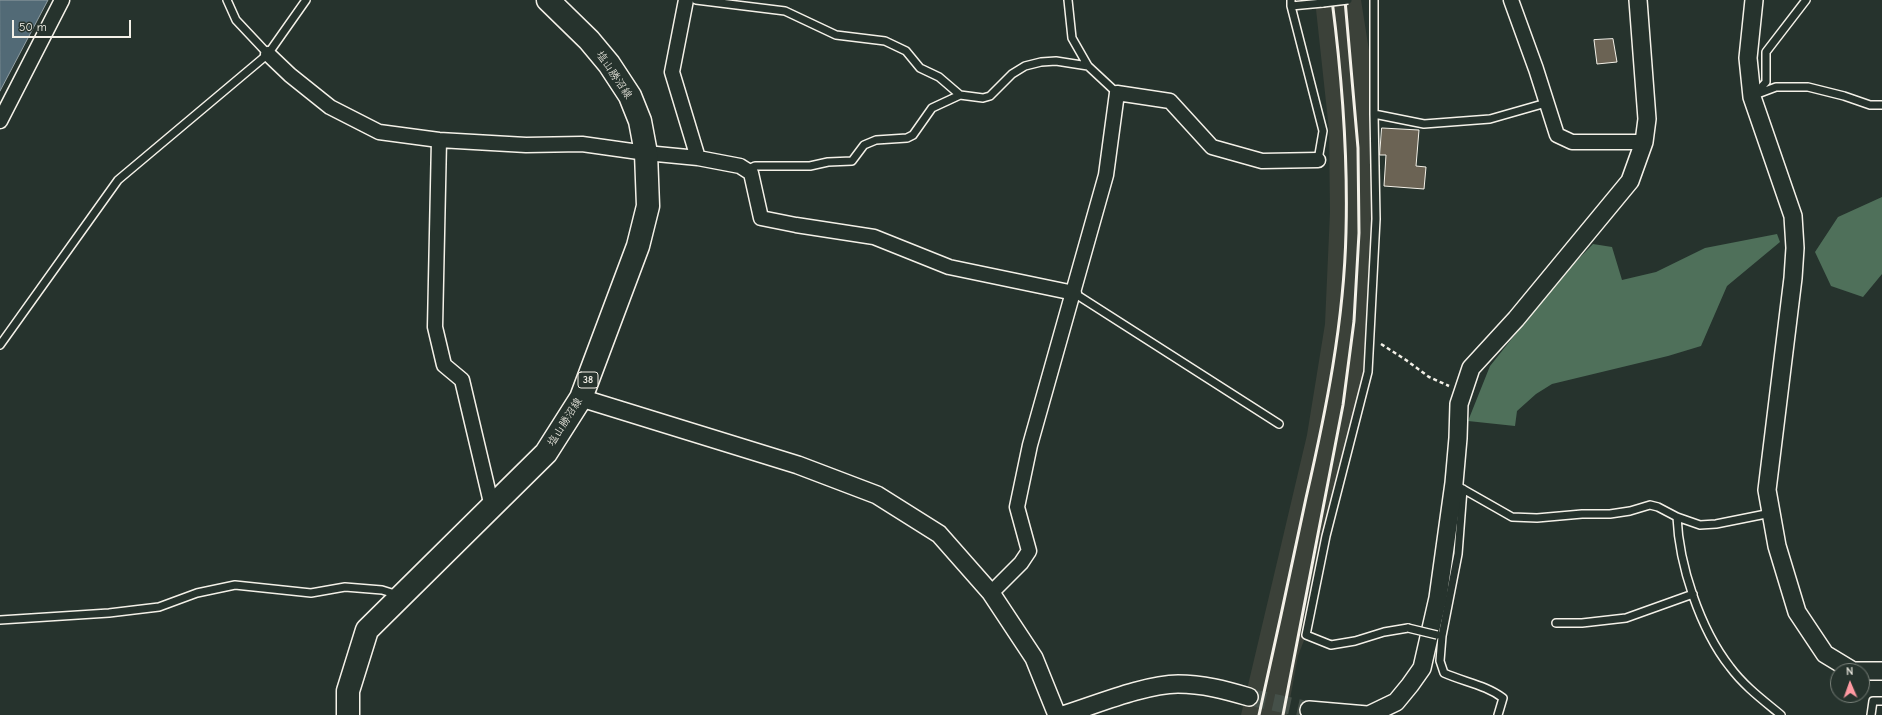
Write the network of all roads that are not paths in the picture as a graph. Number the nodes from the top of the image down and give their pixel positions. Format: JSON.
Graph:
{"nodes":[{"id":1,"x":62,"y":0,"type":"edge"},
{"id":2,"x":227,"y":0,"type":"edge"},
{"id":3,"x":306,"y":0,"type":"edge"},
{"id":4,"x":548,"y":0,"type":"edge"},
{"id":5,"x":686,"y":0,"type":"edge"},
{"id":6,"x":696,"y":0,"type":"edge"},
{"id":7,"x":1068,"y":0,"type":"edge"},
{"id":8,"x":1348,"y":0,"type":"edge"},
{"id":9,"x":1374,"y":0,"type":"edge"},
{"id":10,"x":1511,"y":0,"type":"edge"},
{"id":11,"x":1638,"y":0,"type":"edge"},
{"id":12,"x":1754,"y":0,"type":"edge"},
{"id":13,"x":1806,"y":0,"type":"edge"},
{"id":14,"x":1291,"y":3,"type":"edge"},
{"id":15,"x":268,"y":54,"type":"junction"},
{"id":16,"x":1088,"y":66,"type":"junction"},
{"id":17,"x":1117,"y":93,"type":"junction"},
{"id":18,"x":960,"y":95,"type":"junction"},
{"id":19,"x":1752,"y":96,"type":"junction"},
{"id":20,"x":1546,"y":103,"type":"junction"},
{"id":21,"x":1882,"y":105,"type":"edge"},
{"id":22,"x":1374,"y":114,"type":"junction"},
{"id":23,"x":0,"y":121,"type":"edge"},
{"id":24,"x":439,"y":140,"type":"junction"},
{"id":25,"x":1644,"y":142,"type":"junction"},
{"id":26,"x":646,"y":153,"type":"junction"},
{"id":27,"x":698,"y":158,"type":"junction"},
{"id":28,"x":1318,"y":160,"type":"joint"},
{"id":29,"x":747,"y":170,"type":"junction"},
{"id":30,"x":1074,"y":293,"type":"junction"},
{"id":31,"x":0,"y":345,"type":"edge"},
{"id":32,"x":581,"y":398,"type":"junction"},
{"id":33,"x":1279,"y":424,"type":"dead end"},
{"id":34,"x":1458,"y":486,"type":"junction"},
{"id":35,"x":492,"y":507,"type":"junction"},
{"id":36,"x":1771,"y":513,"type":"junction"},
{"id":37,"x":1677,"y":517,"type":"junction"},
{"id":38,"x":991,"y":593,"type":"junction"},
{"id":39,"x":1693,"y":594,"type":"junction"},
{"id":40,"x":400,"y":595,"type":"junction"},
{"id":41,"x":0,"y":620,"type":"edge"},
{"id":42,"x":1556,"y":623,"type":"dead end"},
{"id":43,"x":1440,"y":635,"type":"junction"},
{"id":44,"x":1882,"y":671,"type":"edge"},
{"id":45,"x":1249,"y":697,"type":"tunnel mouth"},
{"id":46,"x":1882,"y":701,"type":"edge"},
{"id":47,"x":1309,"y":710,"type":"tunnel mouth"},
{"id":48,"x":348,"y":715,"type":"edge"},
{"id":49,"x":1057,"y":715,"type":"edge"},
{"id":50,"x":1063,"y":715,"type":"edge"},
{"id":51,"x":1368,"y":715,"type":"edge"},
{"id":52,"x":1498,"y":715,"type":"edge"},
{"id":53,"x":1781,"y":715,"type":"edge"},
{"id":54,"x":1871,"y":715,"type":"edge"}],
"edges":[{"from":1,"to":23,"type":"street"},
{"from":2,"to":15,"type":"lane"},
{"from":3,"to":15,"type":"lane"},
{"from":4,"to":26,"type":"main road","name":"塩山勝沼線","number":"38"},
{"from":5,"to":27,"type":"street"},
{"from":6,"to":18,"type":"lane"},
{"from":7,"to":16,"type":"lane"},
{"from":8,"to":14,"type":"lane","bridge":true},
{"from":9,"to":22,"type":"lane"},
{"from":10,"to":20,"type":"street"},
{"from":11,"to":25,"type":"street"},
{"from":12,"to":19,"type":"street"},
{"from":13,"to":19,"type":"lane"},
{"from":14,"to":28,"type":"lane"},
{"from":15,"to":24,"type":"street"},
{"from":15,"to":31,"type":"lane"},
{"from":16,"to":17,"type":"lane"},
{"from":16,"to":18,"type":"lane"},
{"from":17,"to":28,"type":"street"},
{"from":17,"to":30,"type":"street"},
{"from":18,"to":29,"type":"lane"},
{"from":19,"to":21,"type":"lane"},
{"from":19,"to":36,"type":"street"},
{"from":20,"to":22,"type":"lane"},
{"from":20,"to":25,"type":"street"},
{"from":22,"to":43,"type":"lane","bridge":true},
{"from":24,"to":26,"type":"street"},
{"from":24,"to":35,"type":"street"},
{"from":25,"to":34,"type":"street"},
{"from":26,"to":27,"type":"street"},
{"from":26,"to":32,"type":"main road","name":"塩山勝沼線","number":"38"},
{"from":27,"to":29,"type":"street"},
{"from":29,"to":30,"type":"street"},
{"from":30,"to":33,"type":"lane"},
{"from":30,"to":38,"type":"street"},
{"from":32,"to":35,"type":"main road","name":"塩山勝沼線","number":"38"},
{"from":32,"to":38,"type":"street"},
{"from":34,"to":37,"type":"lane"},
{"from":34,"to":43,"type":"lane"},
{"from":34,"to":51,"type":"street"},
{"from":35,"to":40,"type":"main road","name":"塩山勝沼線","number":"38"},
{"from":36,"to":37,"type":"lane"},
{"from":36,"to":44,"type":"street"},
{"from":37,"to":39,"type":"lane"},
{"from":38,"to":49,"type":"street"},
{"from":39,"to":42,"type":"lane"},
{"from":39,"to":53,"type":"lane"},
{"from":40,"to":41,"type":"lane"},
{"from":40,"to":48,"type":"main road","name":"塩山勝沼線","number":"38"},
{"from":43,"to":52,"type":"lane"},
{"from":45,"to":50,"type":"street"},
{"from":46,"to":54,"type":"lane"},
{"from":47,"to":51,"type":"street"}]}
